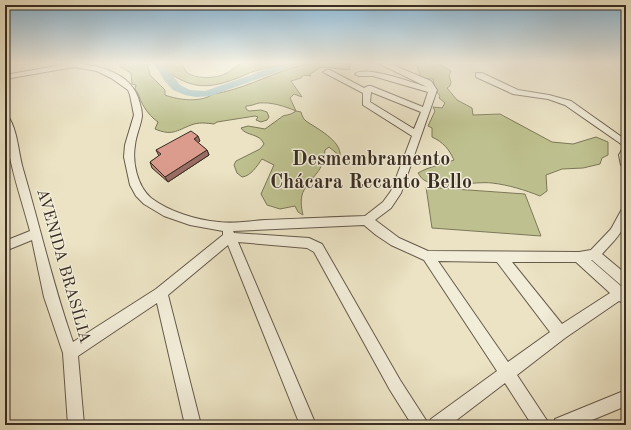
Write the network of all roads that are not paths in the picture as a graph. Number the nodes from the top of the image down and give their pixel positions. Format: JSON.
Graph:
{"nodes":[{"id":1,"x":123,"y":83,"type":"edge"},
{"id":2,"x":349,"y":83,"type":"edge"},
{"id":3,"x":407,"y":83,"type":"edge"},
{"id":4,"x":428,"y":83,"type":"edge"},
{"id":5,"x":497,"y":83,"type":"edge"},
{"id":6,"x":368,"y":88,"type":"dead end"},
{"id":7,"x":433,"y":90,"type":"junction"},
{"id":8,"x":426,"y":111,"type":"junction"},
{"id":9,"x":5,"y":118,"type":"edge"},
{"id":10,"x":417,"y":135,"type":"junction"},
{"id":11,"x":626,"y":144,"type":"edge"},
{"id":12,"x":626,"y":149,"type":"edge"},
{"id":13,"x":626,"y":165,"type":"edge"},
{"id":14,"x":626,"y":212,"type":"edge"},
{"id":15,"x":367,"y":220,"type":"junction"},
{"id":16,"x":228,"y":232,"type":"junction"},
{"id":17,"x":36,"y":233,"type":"junction"},
{"id":18,"x":5,"y":246,"type":"edge"},
{"id":19,"x":594,"y":254,"type":"junction"},
{"id":20,"x":428,"y":256,"type":"junction"},
{"id":21,"x":501,"y":257,"type":"junction"},
{"id":22,"x":579,"y":257,"type":"junction"},
{"id":23,"x":625,"y":291,"type":"edge"},
{"id":24,"x":161,"y":293,"type":"junction"},
{"id":25,"x":560,"y":334,"type":"junction"},
{"id":26,"x":70,"y":353,"type":"junction"},
{"id":27,"x":507,"y":374,"type":"junction"},
{"id":28,"x":626,"y":398,"type":"edge"},
{"id":29,"x":76,"y":425,"type":"edge"},
{"id":30,"x":193,"y":425,"type":"edge"},
{"id":31,"x":308,"y":425,"type":"edge"},
{"id":32,"x":421,"y":425,"type":"edge"},
{"id":33,"x":437,"y":425,"type":"edge"},
{"id":34,"x":542,"y":425,"type":"edge"},
{"id":35,"x":561,"y":425,"type":"edge"}],
"edges":[{"from":1,"to":16,"type":"street"},
{"from":2,"to":10,"type":"street"},
{"from":3,"to":7,"type":"street"},
{"from":4,"to":7,"type":"street"},
{"from":5,"to":11,"type":"street"},
{"from":6,"to":8,"type":"street"},
{"from":7,"to":8,"type":"street"},
{"from":8,"to":10,"type":"street"},
{"from":9,"to":17,"type":"street","name":"AVENIDA BRASÍLIA"},
{"from":10,"to":15,"type":"street"},
{"from":12,"to":13,"type":"street"},
{"from":14,"to":19,"type":"street"},
{"from":15,"to":16,"type":"street"},
{"from":15,"to":20,"type":"street"},
{"from":16,"to":24,"type":"street"},
{"from":16,"to":31,"type":"street"},
{"from":16,"to":32,"type":"street"},
{"from":17,"to":18,"type":"street"},
{"from":17,"to":26,"type":"street","name":"AVENIDA BRASÍLIA"},
{"from":19,"to":22,"type":"street"},
{"from":19,"to":23,"type":"street"},
{"from":20,"to":21,"type":"street"},
{"from":20,"to":27,"type":"street"},
{"from":21,"to":22,"type":"street"},
{"from":21,"to":25,"type":"street"},
{"from":22,"to":23,"type":"street"},
{"from":23,"to":25,"type":"street"},
{"from":24,"to":26,"type":"street"},
{"from":24,"to":30,"type":"street"},
{"from":25,"to":27,"type":"street"},
{"from":26,"to":29,"type":"street","name":"AVENIDA BRASÍLIA"},
{"from":27,"to":33,"type":"street"},
{"from":27,"to":34,"type":"street"},
{"from":28,"to":35,"type":"street"}]}
